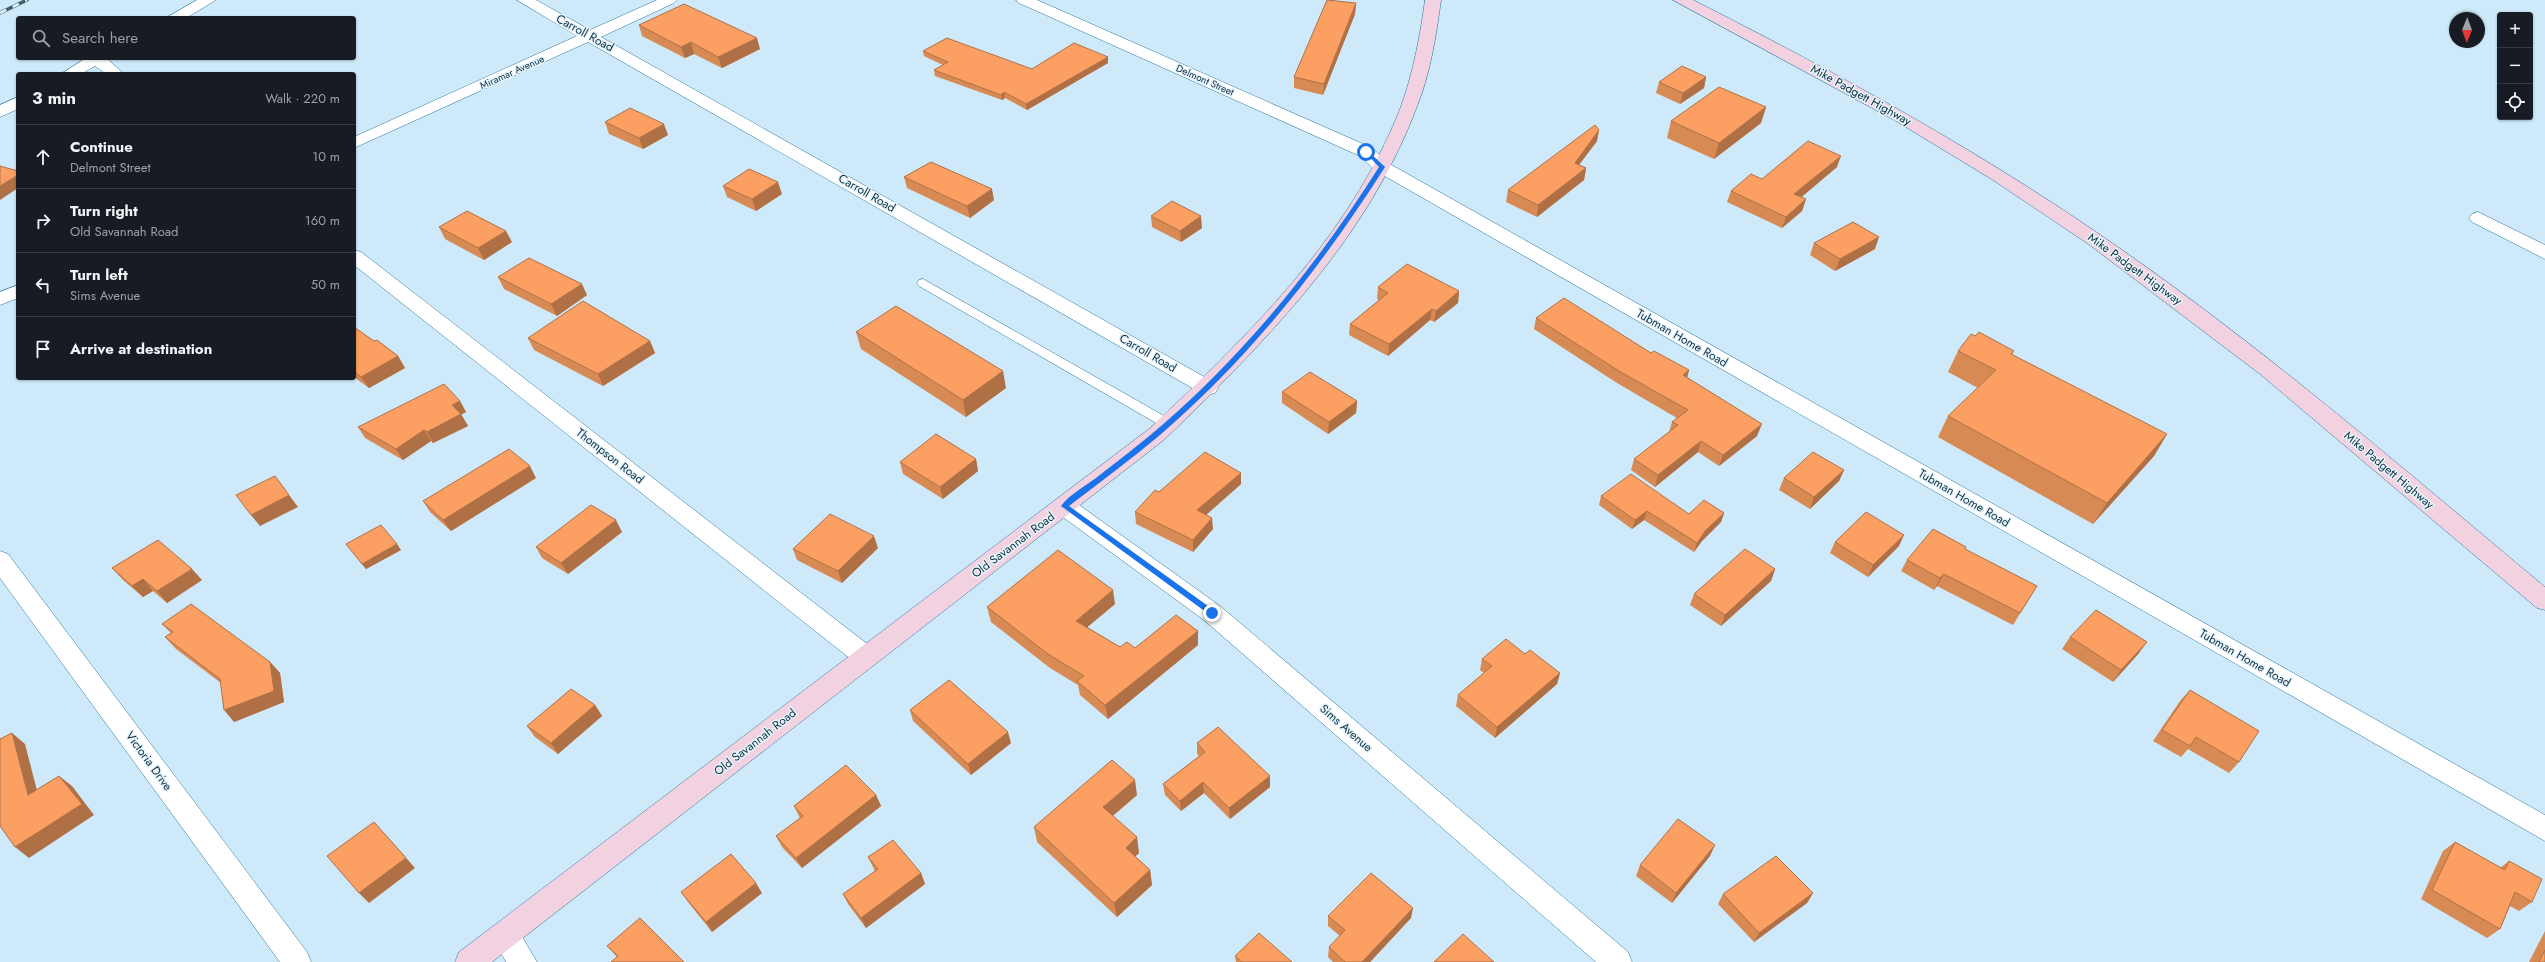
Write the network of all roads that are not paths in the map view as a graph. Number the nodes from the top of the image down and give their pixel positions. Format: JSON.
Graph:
{"nodes":[{"id":1,"x":208,"y":0,"type":"edge"},
{"id":2,"x":525,"y":0,"type":"edge"},
{"id":3,"x":669,"y":0,"type":"edge"},
{"id":4,"x":1024,"y":0,"type":"edge"},
{"id":5,"x":1433,"y":0,"type":"edge"},
{"id":6,"x":1681,"y":0,"type":"edge"},
{"id":7,"x":178,"y":16,"type":"edge"},
{"id":8,"x":592,"y":36,"type":"junction"},
{"id":9,"x":94,"y":60,"type":"edge"},
{"id":10,"x":99,"y":60,"type":"edge"},
{"id":11,"x":72,"y":72,"type":"edge"},
{"id":12,"x":114,"y":72,"type":"edge"},
{"id":13,"x":16,"y":103,"type":"edge"},
{"id":14,"x":0,"y":112,"type":"edge"},
{"id":15,"x":356,"y":143,"type":"edge"},
{"id":16,"x":1382,"y":167,"type":"junction"},
{"id":17,"x":2478,"y":218,"type":"dead end"},
{"id":18,"x":2545,"y":254,"type":"edge"},
{"id":19,"x":356,"y":258,"type":"edge"},
{"id":20,"x":923,"y":283,"type":"dead end"},
{"id":21,"x":16,"y":292,"type":"edge"},
{"id":22,"x":0,"y":299,"type":"edge"},
{"id":23,"x":1208,"y":388,"type":"junction"},
{"id":24,"x":1168,"y":424,"type":"junction"},
{"id":25,"x":1064,"y":506,"type":"junction"},
{"id":26,"x":0,"y":560,"type":"edge"},
{"id":27,"x":2545,"y":601,"type":"edge"},
{"id":28,"x":866,"y":657,"type":"junction"},
{"id":29,"x":2545,"y":829,"type":"edge"},
{"id":30,"x":505,"y":935,"type":"junction"},
{"id":31,"x":298,"y":962,"type":"edge"},
{"id":32,"x":469,"y":962,"type":"edge"},
{"id":33,"x":523,"y":962,"type":"edge"},
{"id":34,"x":1618,"y":962,"type":"edge"}],
"edges":[{"from":1,"to":7,"type":"street"},
{"from":2,"to":8,"type":"street","name":"Carroll Road"},
{"from":3,"to":8,"type":"street","name":"Miramar Avenue"},
{"from":4,"to":16,"type":"street","name":"Delmont Street"},
{"from":5,"to":16,"type":"main road","name":"Old Savannah Road"},
{"from":6,"to":27,"type":"main road","name":"Mike Padgett Highway"},
{"from":8,"to":15,"type":"street","name":"Miramar Avenue"},
{"from":8,"to":23,"type":"street","name":"Carroll Road"},
{"from":9,"to":11,"type":"street"},
{"from":10,"to":12,"type":"street"},
{"from":13,"to":14,"type":"street"},
{"from":16,"to":23,"type":"main road","name":"Old Savannah Road"},
{"from":16,"to":29,"type":"street","name":"Tubman Home Road"},
{"from":17,"to":18,"type":"street"},
{"from":19,"to":28,"type":"street","name":"Thompson Road"},
{"from":20,"to":24,"type":"lane"},
{"from":21,"to":22,"type":"street"},
{"from":23,"to":24,"type":"main road","name":"Old Savannah Road"},
{"from":24,"to":25,"type":"main road","name":"Old Savannah Road"},
{"from":25,"to":28,"type":"main road","name":"Old Savannah Road"},
{"from":25,"to":34,"type":"street","name":"Sims Avenue"},
{"from":26,"to":31,"type":"street","name":"Victoria Drive"},
{"from":28,"to":30,"type":"main road","name":"Old Savannah Road"},
{"from":30,"to":32,"type":"main road","name":"Old Savannah Road"},
{"from":30,"to":33,"type":"street"}]}
